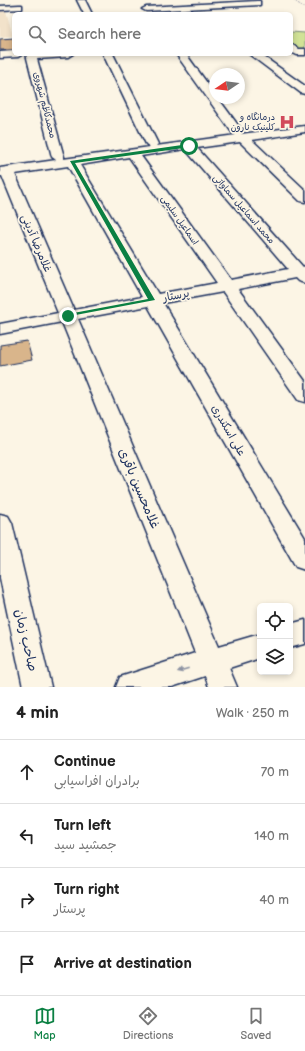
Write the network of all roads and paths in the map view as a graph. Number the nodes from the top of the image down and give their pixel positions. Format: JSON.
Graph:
{"nodes":[{"id":1,"x":80,"y":0,"type":"edge"},
{"id":2,"x":140,"y":0,"type":"edge"},
{"id":3,"x":293,"y":0,"type":"edge"},
{"id":4,"x":256,"y":1,"type":"edge"},
{"id":5,"x":200,"y":3,"type":"edge"},
{"id":6,"x":19,"y":7,"type":"edge"},
{"id":7,"x":0,"y":8,"type":"edge"},
{"id":8,"x":305,"y":8,"type":"edge"},
{"id":9,"x":146,"y":9,"type":"junction"},
{"id":10,"x":87,"y":12,"type":"edge"},
{"id":11,"x":153,"y":12,"type":"edge"},
{"id":12,"x":293,"y":49,"type":"edge"},
{"id":13,"x":305,"y":52,"type":"edge"},
{"id":14,"x":12,"y":54,"type":"edge"},
{"id":15,"x":0,"y":55,"type":"edge"},
{"id":16,"x":32,"y":56,"type":"edge"},
{"id":17,"x":109,"y":56,"type":"edge"},
{"id":18,"x":182,"y":56,"type":"edge"},
{"id":19,"x":257,"y":56,"type":"edge"},
{"id":20,"x":305,"y":91,"type":"edge"},
{"id":21,"x":305,"y":122,"type":"edge"},
{"id":22,"x":299,"y":130,"type":"edge"},
{"id":23,"x":240,"y":135,"type":"junction"},
{"id":24,"x":305,"y":141,"type":"edge"},
{"id":25,"x":152,"y":144,"type":"junction"},
{"id":26,"x":189,"y":146,"type":"junction"},
{"id":27,"x":133,"y":154,"type":"junction"},
{"id":28,"x":65,"y":159,"type":"junction"},
{"id":29,"x":2,"y":169,"type":"edge"},
{"id":30,"x":305,"y":198,"type":"edge"},
{"id":31,"x":303,"y":274,"type":"edge"},
{"id":32,"x":227,"y":285,"type":"junction"},
{"id":33,"x":152,"y":300,"type":"junction"},
{"id":34,"x":68,"y":316,"type":"junction"},
{"id":35,"x":0,"y":329,"type":"edge"},
{"id":36,"x":305,"y":395,"type":"edge"},
{"id":37,"x":0,"y":523,"type":"edge"},
{"id":38,"x":305,"y":560,"type":"edge"},
{"id":39,"x":305,"y":632,"type":"edge"},
{"id":40,"x":293,"y":635,"type":"edge"},
{"id":41,"x":257,"y":647,"type":"edge"},
{"id":42,"x":212,"y":661,"type":"junction"},
{"id":43,"x":37,"y":687,"type":"edge"},
{"id":44,"x":130,"y":687,"type":"edge"},
{"id":45,"x":223,"y":687,"type":"edge"}],
"edges":[{"from":1,"to":10,"type":"street"},
{"from":2,"to":9,"type":"street"},
{"from":3,"to":8,"type":"path"},
{"from":4,"to":5,"type":"street"},
{"from":5,"to":9,"type":"street"},
{"from":6,"to":7,"type":"street"},
{"from":9,"to":11,"type":"street"},
{"from":12,"to":13,"type":"street"},
{"from":14,"to":15,"type":"street"},
{"from":16,"to":28,"type":"street","name":"محمدکاظم شهروی"},
{"from":17,"to":25,"type":"street"},
{"from":18,"to":23,"type":"street"},
{"from":19,"to":20,"type":"street"},
{"from":21,"to":23,"type":"street"},
{"from":22,"to":23,"type":"street"},
{"from":22,"to":24,"type":"street"},
{"from":23,"to":25,"type":"street"},
{"from":23,"to":26,"type":"street"},
{"from":23,"to":30,"type":"street"},
{"from":25,"to":28,"type":"street"},
{"from":26,"to":27,"type":"street"},
{"from":26,"to":31,"type":"street","name":"محمد اسماعیل سماواتی"},
{"from":27,"to":28,"type":"street"},
{"from":27,"to":32,"type":"street","name":"اسماعیل سلیمی"},
{"from":28,"to":29,"type":"street"},
{"from":28,"to":33,"type":"street","name":"محمدکاظم شهروی"},
{"from":29,"to":34,"type":"street","name":"غلامرضا آدینی"},
{"from":31,"to":32,"type":"street","name":"پرستار"},
{"from":32,"to":33,"type":"street","name":"پرستار"},
{"from":32,"to":36,"type":"street","name":"اسماعیل سلیمی"},
{"from":33,"to":34,"type":"street","name":"پرستار"},
{"from":33,"to":38,"type":"street","name":"علی اسکندری"},
{"from":34,"to":35,"type":"street","name":"پرستار"},
{"from":34,"to":42,"type":"street","name":"غلامحسین باقری"},
{"from":37,"to":43,"type":"street","name":"صاحب زمان"},
{"from":39,"to":40,"type":"street"},
{"from":41,"to":42,"type":"street"},
{"from":42,"to":44,"type":"street","one_way":true},
{"from":42,"to":45,"type":"street","name":"غلامحسین باقری"}]}
